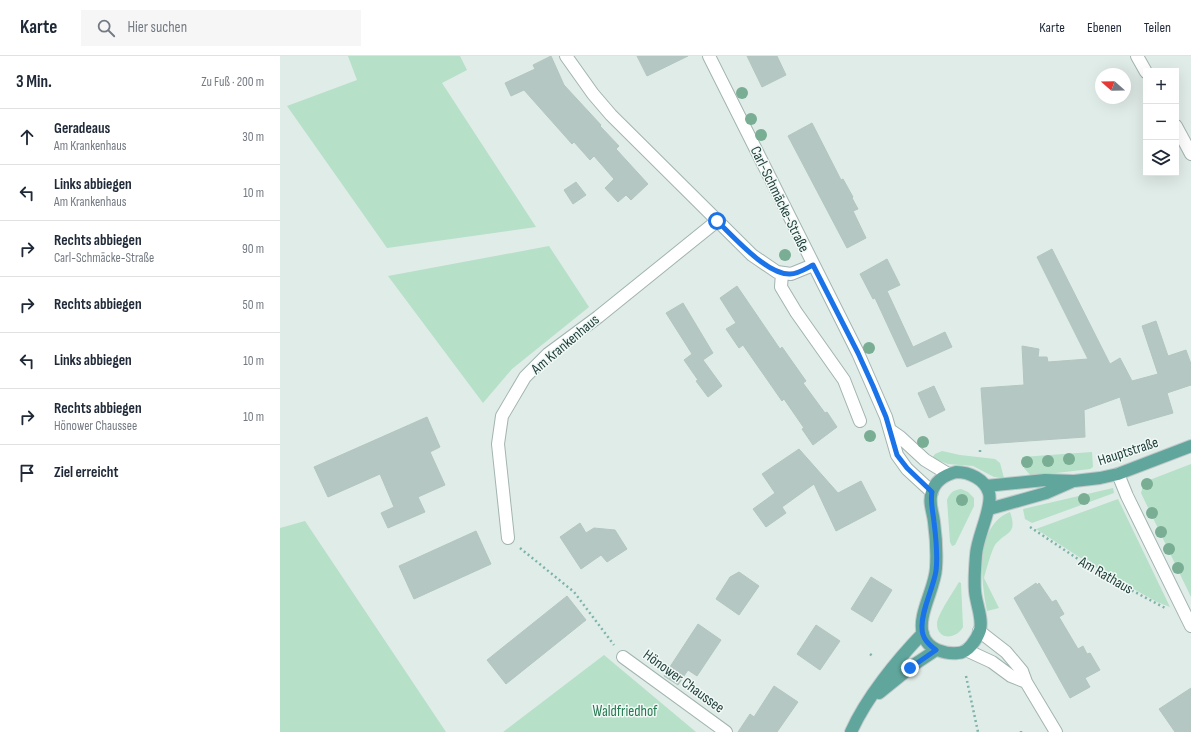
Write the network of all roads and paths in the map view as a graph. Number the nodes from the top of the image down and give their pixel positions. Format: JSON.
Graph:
{"nodes":[{"id":1,"x":566,"y":56,"type":"edge"},
{"id":2,"x":709,"y":56,"type":"edge"},
{"id":3,"x":1137,"y":56,"type":"edge"},
{"id":4,"x":1144,"y":68,"type":"edge"},
{"id":5,"x":1179,"y":132,"type":"edge"},
{"id":6,"x":1191,"y":154,"type":"edge"},
{"id":7,"x":717,"y":221,"type":"junction"},
{"id":8,"x":813,"y":265,"type":"junction"},
{"id":9,"x":782,"y":273,"type":"junction"},
{"id":10,"x":860,"y":421,"type":"dead end"},
{"id":11,"x":890,"y":430,"type":"junction"},
{"id":12,"x":1191,"y":446,"type":"edge"},
{"id":13,"x":980,"y":450,"type":"dead end"},
{"id":14,"x":980,"y":455,"type":"dead end"},
{"id":15,"x":948,"y":474,"type":"junction"},
{"id":16,"x":1118,"y":474,"type":"junction"},
{"id":17,"x":1074,"y":481,"type":"junction"},
{"id":18,"x":986,"y":486,"type":"junction"},
{"id":19,"x":932,"y":492,"type":"junction"},
{"id":20,"x":989,"y":509,"type":"junction"},
{"id":21,"x":1030,"y":527,"type":"dead end"},
{"id":22,"x":508,"y":538,"type":"joint"},
{"id":23,"x":1167,"y":610,"type":"dead end"},
{"id":24,"x":1191,"y":626,"type":"edge"},
{"id":25,"x":979,"y":631,"type":"junction"},
{"id":26,"x":923,"y":633,"type":"junction"},
{"id":27,"x":936,"y":650,"type":"junction"},
{"id":28,"x":966,"y":650,"type":"junction"},
{"id":29,"x":870,"y":654,"type":"dead end"},
{"id":30,"x":623,"y":657,"type":"joint"},
{"id":31,"x":874,"y":657,"type":"dead end"},
{"id":32,"x":966,"y":676,"type":"dead end"},
{"id":33,"x":1026,"y":682,"type":"junction"},
{"id":34,"x":870,"y":700,"type":"junction"},
{"id":35,"x":726,"y":732,"type":"edge"},
{"id":36,"x":851,"y":732,"type":"edge"},
{"id":37,"x":978,"y":732,"type":"edge"},
{"id":38,"x":1056,"y":732,"type":"edge"}],
"edges":[{"from":1,"to":7,"type":"street"},
{"from":2,"to":8,"type":"street","name":"Carl-Schmäcke-Straße"},
{"from":3,"to":4,"type":"street"},
{"from":5,"to":6,"type":"street"},
{"from":7,"to":9,"type":"street"},
{"from":7,"to":22,"type":"street","name":"Am Krankenhaus"},
{"from":8,"to":9,"type":"street"},
{"from":8,"to":11,"type":"street","name":"Carl-Schmäcke-Straße"},
{"from":9,"to":10,"type":"street"},
{"from":11,"to":15,"type":"street"},
{"from":11,"to":19,"type":"street","name":"Carl-Schmäcke-Straße"},
{"from":12,"to":16,"type":"main road","name":"Hauptstraße"},
{"from":13,"to":14,"type":"path"},
{"from":15,"to":18,"type":"main road"},
{"from":15,"to":19,"type":"main road"},
{"from":16,"to":17,"type":"main road","name":"Hauptstraße"},
{"from":16,"to":24,"type":"street"},
{"from":17,"to":18,"type":"main road","name":"Hauptstraße"},
{"from":17,"to":20,"type":"main road","name":"Hauptstraße"},
{"from":18,"to":20,"type":"main road"},
{"from":19,"to":26,"type":"main road"},
{"from":20,"to":25,"type":"main road"},
{"from":21,"to":23,"type":"path","name":"Am Rathaus"},
{"from":22,"to":30,"type":"path"},
{"from":25,"to":28,"type":"main road"},
{"from":25,"to":33,"type":"street"},
{"from":26,"to":27,"type":"main road"},
{"from":26,"to":34,"type":"main road"},
{"from":27,"to":28,"type":"main road"},
{"from":27,"to":34,"type":"main road"},
{"from":28,"to":33,"type":"street"},
{"from":29,"to":31,"type":"path"},
{"from":30,"to":35,"type":"street","name":"Hönower Chaussee"},
{"from":32,"to":37,"type":"path"},
{"from":33,"to":38,"type":"street"},
{"from":34,"to":36,"type":"main road"}]}
